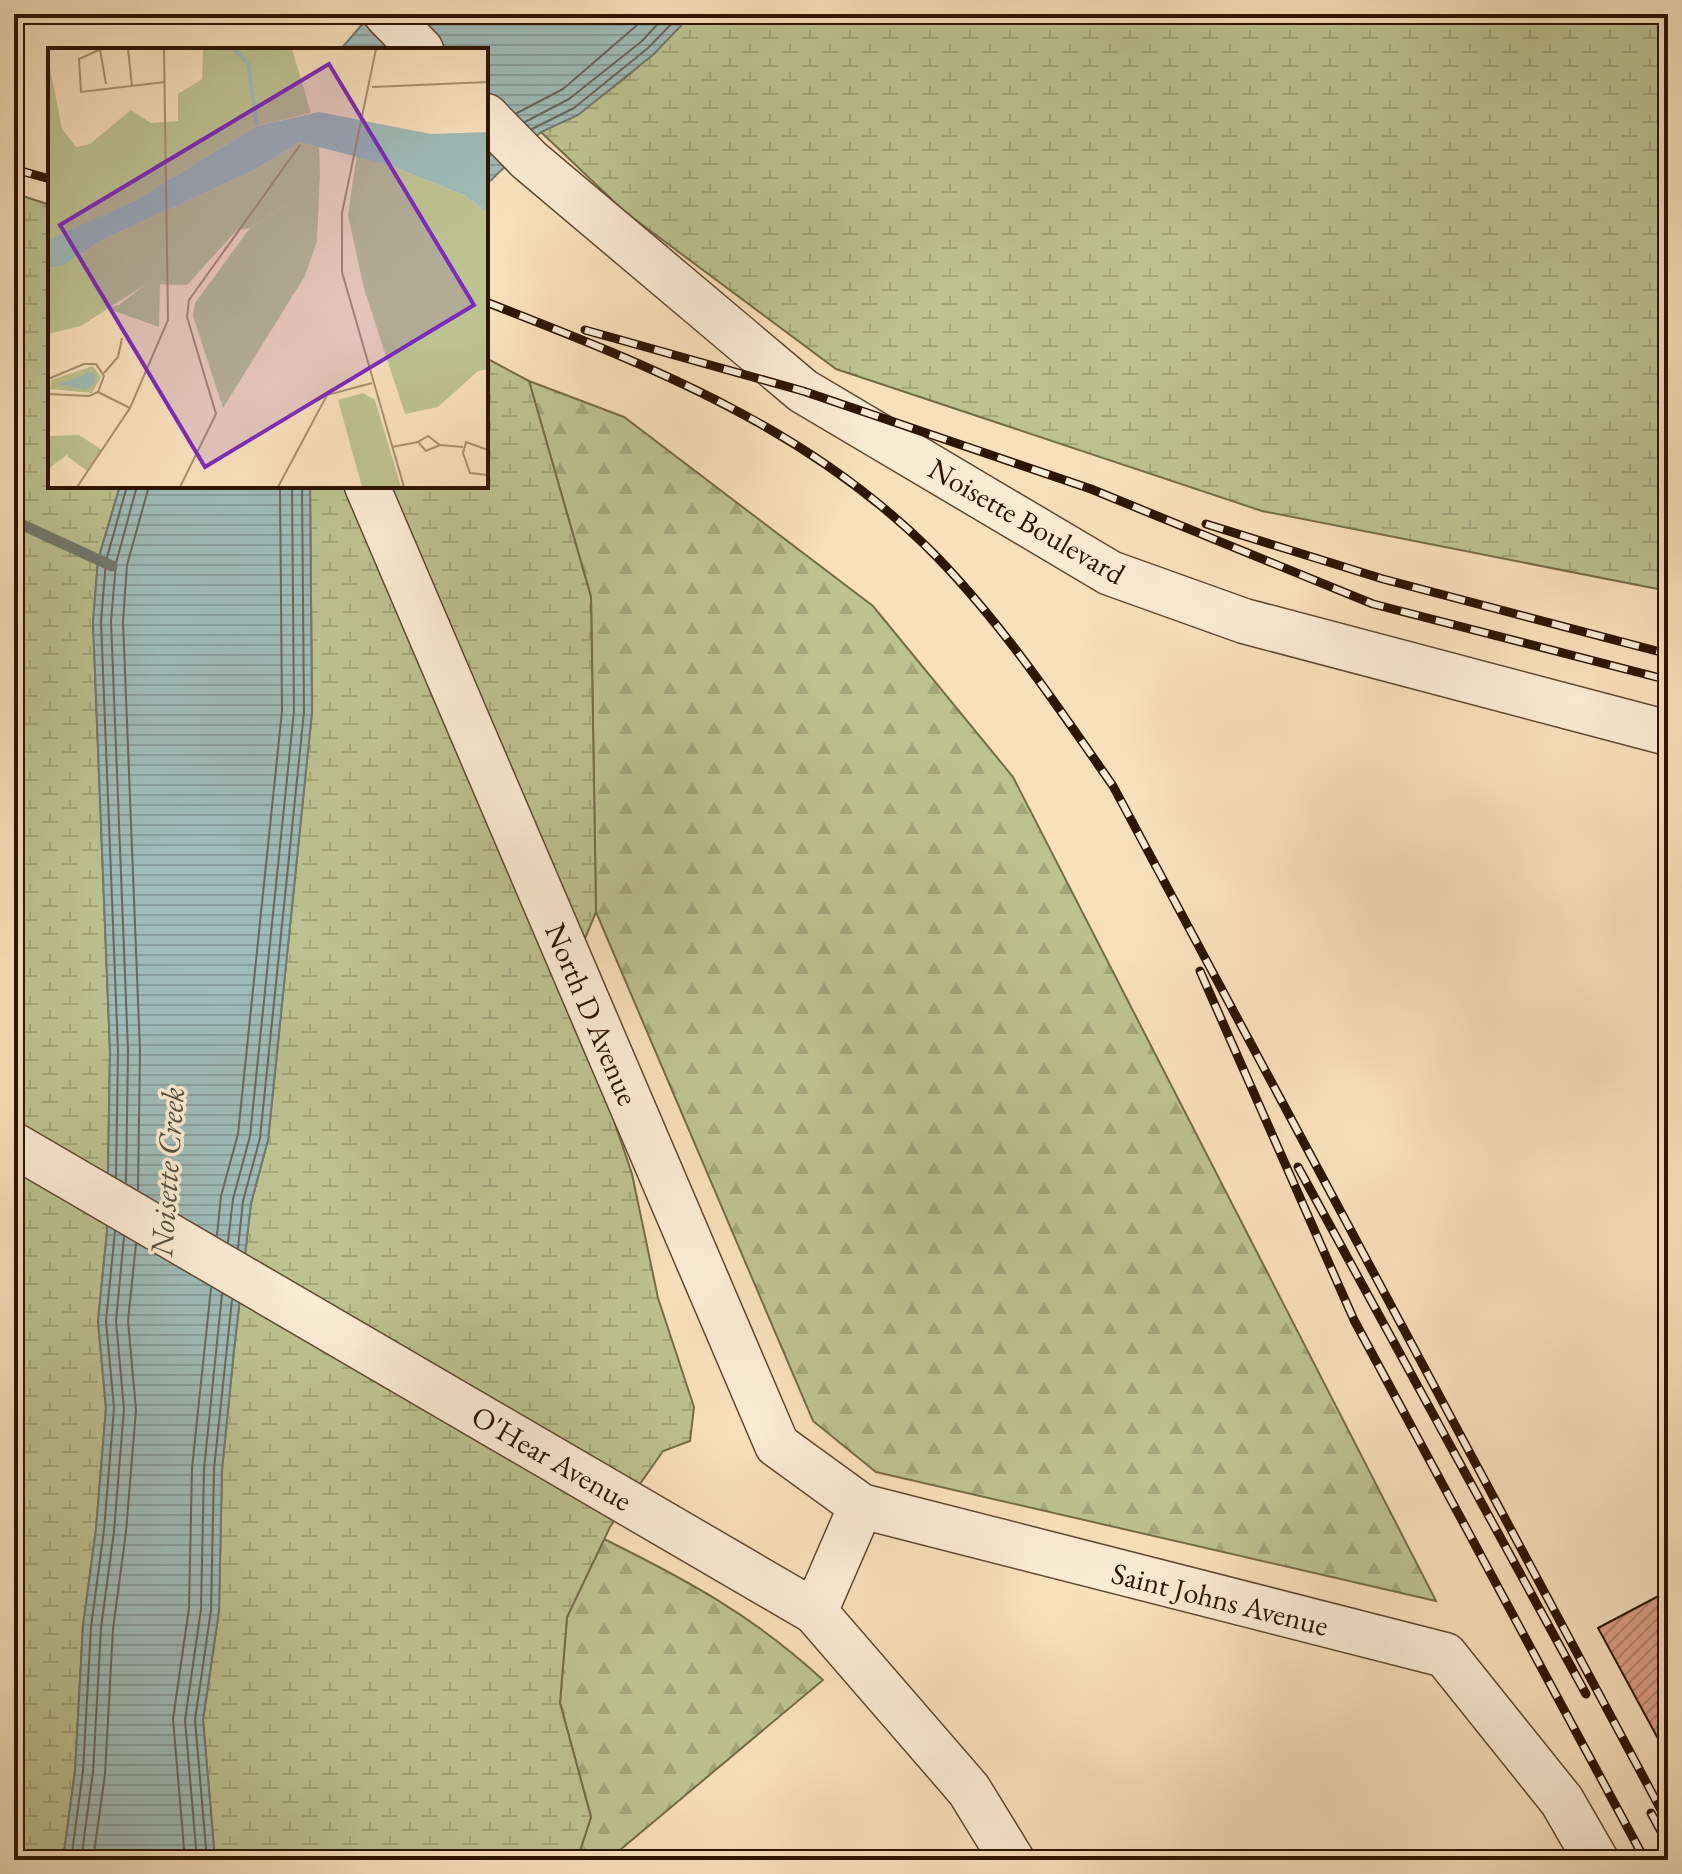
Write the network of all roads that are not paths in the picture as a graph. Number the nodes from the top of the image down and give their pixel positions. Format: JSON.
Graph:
{"nodes":[{"id":1,"x":386,"y":14,"type":"edge"},
{"id":2,"x":419,"y":48,"type":"edge"},
{"id":3,"x":488,"y":118,"type":"edge"},
{"id":4,"x":368,"y":488,"type":"edge"},
{"id":5,"x":1668,"y":733,"type":"edge"},
{"id":6,"x":14,"y":1145,"type":"edge"},
{"id":7,"x":861,"y":1506,"type":"junction"},
{"id":8,"x":815,"y":1612,"type":"junction"},
{"id":9,"x":1012,"y":1860,"type":"edge"},
{"id":10,"x":1596,"y":1860,"type":"edge"}],
"edges":[{"from":1,"to":2,"type":"street"},
{"from":3,"to":5,"type":"street","name":"Noisette Boulevard"},
{"from":4,"to":7,"type":"street","name":"North D Avenue"},
{"from":6,"to":8,"type":"street","name":"O'Hear Avenue"},
{"from":7,"to":8,"type":"street"},
{"from":7,"to":10,"type":"street","name":"Saint Johns Avenue"},
{"from":8,"to":9,"type":"street","name":"O'Hear Avenue"}]}
